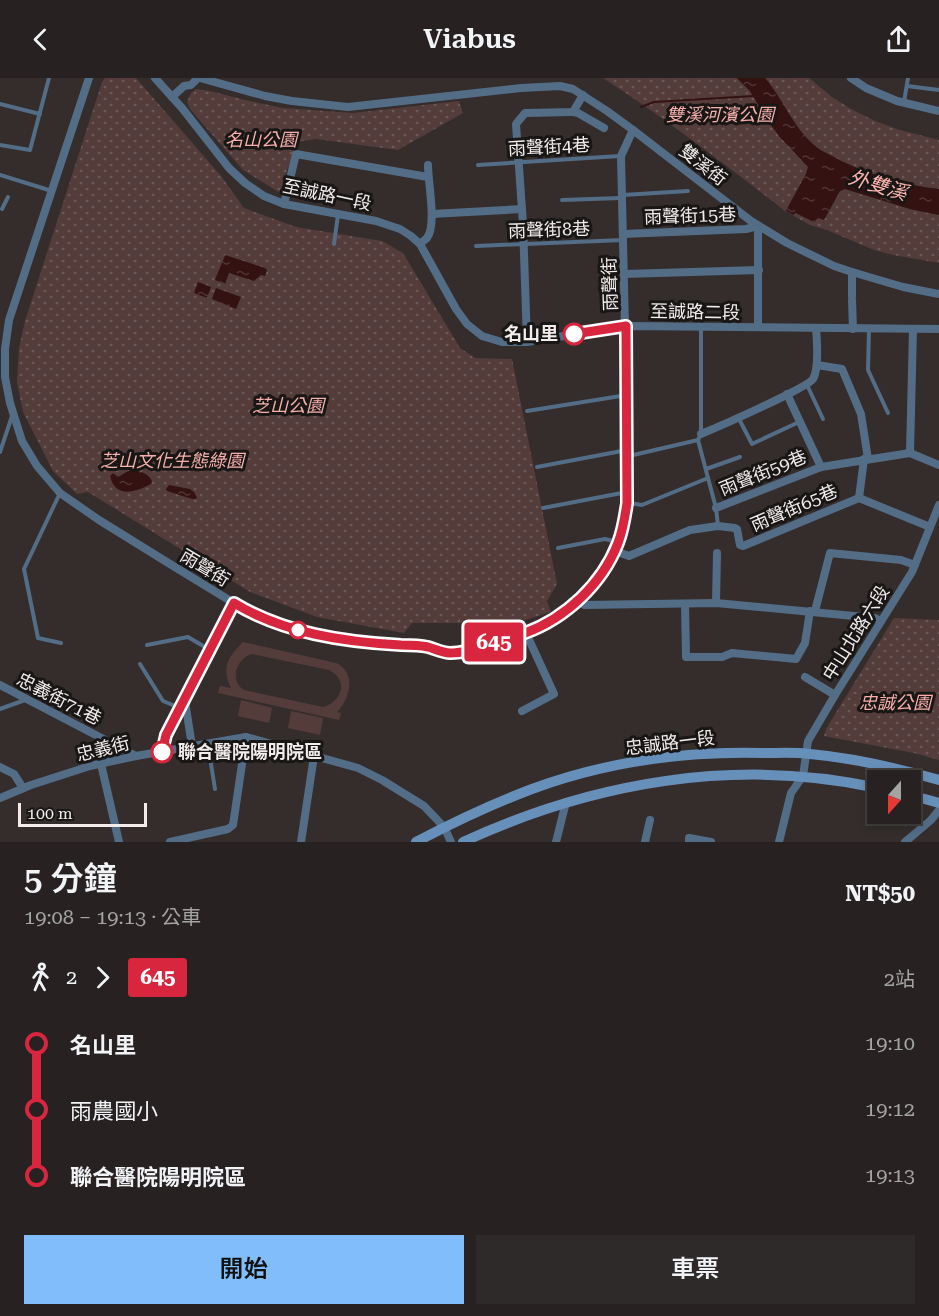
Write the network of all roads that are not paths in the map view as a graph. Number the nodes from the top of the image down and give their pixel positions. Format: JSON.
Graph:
{"nodes":[{"id":1,"x":49,"y":78,"type":"edge"},
{"id":2,"x":89,"y":78,"type":"edge"},
{"id":3,"x":155,"y":78,"type":"edge"},
{"id":4,"x":189,"y":78,"type":"edge"},
{"id":5,"x":199,"y":78,"type":"edge"},
{"id":6,"x":851,"y":78,"type":"edge"},
{"id":7,"x":908,"y":78,"type":"edge"},
{"id":8,"x":184,"y":86,"type":"junction"},
{"id":9,"x":907,"y":86,"type":"junction"},
{"id":10,"x":939,"y":90,"type":"edge"},
{"id":11,"x":584,"y":95,"type":"junction"},
{"id":12,"x":172,"y":97,"type":"junction"},
{"id":13,"x":904,"y":103,"type":"junction"},
{"id":14,"x":0,"y":105,"type":"edge"},
{"id":15,"x":939,"y":111,"type":"edge"},
{"id":16,"x":573,"y":112,"type":"junction"},
{"id":17,"x":40,"y":114,"type":"junction"},
{"id":18,"x":604,"y":128,"type":"dead end"},
{"id":19,"x":633,"y":130,"type":"junction"},
{"id":20,"x":0,"y":146,"type":"edge"},
{"id":21,"x":621,"y":156,"type":"junction"},
{"id":22,"x":519,"y":162,"type":"junction"},
{"id":23,"x":428,"y":165,"type":"dead end"},
{"id":24,"x":478,"y":165,"type":"dead end"},
{"id":25,"x":0,"y":176,"type":"edge"},
{"id":26,"x":428,"y":177,"type":"junction"},
{"id":27,"x":53,"y":191,"type":"junction"},
{"id":28,"x":688,"y":191,"type":"dead end"},
{"id":29,"x":622,"y":196,"type":"junction"},
{"id":30,"x":8,"y":197,"type":"dead end"},
{"id":31,"x":562,"y":200,"type":"dead end"},
{"id":32,"x":284,"y":204,"type":"junction"},
{"id":33,"x":1,"y":209,"type":"edge"},
{"id":34,"x":522,"y":209,"type":"junction"},
{"id":35,"x":338,"y":214,"type":"junction"},
{"id":36,"x":432,"y":214,"type":"junction"},
{"id":37,"x":0,"y":216,"type":"edge"},
{"id":38,"x":558,"y":221,"type":"dead end"},
{"id":39,"x":523,"y":224,"type":"junction"},
{"id":40,"x":758,"y":226,"type":"junction"},
{"id":41,"x":400,"y":229,"type":"joint"},
{"id":42,"x":623,"y":237,"type":"junction"},
{"id":43,"x":334,"y":244,"type":"dead end"},
{"id":44,"x":420,"y":244,"type":"junction"},
{"id":45,"x":524,"y":244,"type":"junction"},
{"id":46,"x":476,"y":246,"type":"dead end"},
{"id":47,"x":759,"y":270,"type":"junction"},
{"id":48,"x":852,"y":272,"type":"junction"},
{"id":49,"x":624,"y":274,"type":"junction"},
{"id":50,"x":939,"y":294,"type":"edge"},
{"id":51,"x":626,"y":326,"type":"junction"},
{"id":52,"x":701,"y":327,"type":"junction"},
{"id":53,"x":758,"y":327,"type":"junction"},
{"id":54,"x":816,"y":328,"type":"junction"},
{"id":55,"x":853,"y":328,"type":"junction"},
{"id":56,"x":869,"y":329,"type":"junction"},
{"id":57,"x":913,"y":329,"type":"junction"},
{"id":58,"x":939,"y":329,"type":"edge"},
{"id":59,"x":527,"y":342,"type":"junction"},
{"id":60,"x":817,"y":365,"type":"junction"},
{"id":61,"x":807,"y":384,"type":"junction"},
{"id":62,"x":627,"y":394,"type":"junction"},
{"id":63,"x":787,"y":394,"type":"junction"},
{"id":64,"x":527,"y":411,"type":"dead end"},
{"id":65,"x":888,"y":413,"type":"dead end"},
{"id":66,"x":13,"y":415,"type":"junction"},
{"id":67,"x":738,"y":417,"type":"junction"},
{"id":68,"x":823,"y":419,"type":"dead end"},
{"id":69,"x":800,"y":422,"type":"junction"},
{"id":70,"x":700,"y":437,"type":"junction"},
{"id":71,"x":0,"y":452,"type":"edge"},
{"id":72,"x":628,"y":453,"type":"junction"},
{"id":73,"x":910,"y":453,"type":"junction"},
{"id":74,"x":740,"y":457,"type":"dead end"},
{"id":75,"x":866,"y":459,"type":"junction"},
{"id":76,"x":939,"y":465,"type":"edge"},
{"id":77,"x":537,"y":467,"type":"dead end"},
{"id":78,"x":820,"y":467,"type":"junction"},
{"id":79,"x":706,"y":469,"type":"junction"},
{"id":80,"x":708,"y":478,"type":"junction"},
{"id":81,"x":628,"y":492,"type":"junction"},
{"id":82,"x":60,"y":493,"type":"junction"},
{"id":83,"x":859,"y":498,"type":"junction"},
{"id":84,"x":627,"y":503,"type":"junction"},
{"id":85,"x":939,"y":505,"type":"edge"},
{"id":86,"x":543,"y":508,"type":"dead end"},
{"id":87,"x":716,"y":508,"type":"junction"},
{"id":88,"x":718,"y":526,"type":"junction"},
{"id":89,"x":930,"y":527,"type":"junction"},
{"id":90,"x":616,"y":547,"type":"junction"},
{"id":91,"x":558,"y":548,"type":"dead end"},
{"id":92,"x":717,"y":553,"type":"dead end"},
{"id":93,"x":915,"y":565,"type":"junction"},
{"id":94,"x":580,"y":599,"type":"junction"},
{"id":95,"x":234,"y":603,"type":"junction"},
{"id":96,"x":716,"y":603,"type":"junction"},
{"id":97,"x":686,"y":604,"type":"junction"},
{"id":98,"x":812,"y":611,"type":"junction"},
{"id":99,"x":881,"y":621,"type":"junction"},
{"id":100,"x":526,"y":633,"type":"junction"},
{"id":101,"x":62,"y":643,"type":"dead end"},
{"id":102,"x":147,"y":645,"type":"dead end"},
{"id":103,"x":210,"y":650,"type":"junction"},
{"id":104,"x":140,"y":664,"type":"dead end"},
{"id":105,"x":805,"y":676,"type":"dead end"},
{"id":106,"x":0,"y":685,"type":"edge"},
{"id":107,"x":835,"y":695,"type":"junction"},
{"id":108,"x":28,"y":699,"type":"junction"},
{"id":109,"x":182,"y":704,"type":"junction"},
{"id":110,"x":0,"y":708,"type":"edge"},
{"id":111,"x":522,"y":711,"type":"dead end"},
{"id":112,"x":246,"y":737,"type":"junction"},
{"id":113,"x":208,"y":744,"type":"junction"},
{"id":114,"x":192,"y":746,"type":"junction"},
{"id":115,"x":162,"y":752,"type":"junction"},
{"id":116,"x":807,"y":753,"type":"junction"},
{"id":117,"x":136,"y":756,"type":"junction"},
{"id":118,"x":314,"y":756,"type":"junction"},
{"id":119,"x":101,"y":764,"type":"junction"},
{"id":120,"x":0,"y":767,"type":"edge"},
{"id":121,"x":803,"y":776,"type":"junction"},
{"id":122,"x":939,"y":780,"type":"edge"},
{"id":123,"x":867,"y":786,"type":"edge"},
{"id":124,"x":24,"y":788,"type":"junction"},
{"id":125,"x":215,"y":789,"type":"dead end"},
{"id":126,"x":0,"y":798,"type":"edge"},
{"id":127,"x":921,"y":798,"type":"edge"},
{"id":128,"x":566,"y":802,"type":"junction"},
{"id":129,"x":939,"y":803,"type":"edge"},
{"id":130,"x":939,"y":810,"type":"edge"},
{"id":131,"x":650,"y":820,"type":"dead end"},
{"id":132,"x":444,"y":827,"type":"junction"},
{"id":133,"x":116,"y":841,"type":"edge"},
{"id":134,"x":170,"y":842,"type":"edge"},
{"id":135,"x":301,"y":842,"type":"edge"},
{"id":136,"x":416,"y":842,"type":"edge"},
{"id":137,"x":451,"y":842,"type":"edge"},
{"id":138,"x":463,"y":842,"type":"edge"},
{"id":139,"x":556,"y":842,"type":"edge"},
{"id":140,"x":645,"y":842,"type":"edge"},
{"id":141,"x":689,"y":842,"type":"edge"},
{"id":142,"x":711,"y":842,"type":"edge"},
{"id":143,"x":779,"y":842,"type":"edge"},
{"id":144,"x":904,"y":842,"type":"edge"}],
"edges":[{"from":1,"to":17,"type":"lane"},
{"from":2,"to":27,"type":"street","name":"雨聲街"},
{"from":3,"to":12,"type":"street","name":"至誠路一段"},
{"from":4,"to":8,"type":"street"},
{"from":5,"to":8,"type":"street"},
{"from":5,"to":11,"type":"street","name":"雙溪街"},
{"from":6,"to":13,"type":"street"},
{"from":7,"to":9,"type":"lane"},
{"from":8,"to":12,"type":"street"},
{"from":9,"to":10,"type":"lane"},
{"from":9,"to":13,"type":"lane"},
{"from":11,"to":16,"type":"street"},
{"from":11,"to":19,"type":"street","name":"雙溪街"},
{"from":12,"to":32,"type":"street","name":"至誠路一段"},
{"from":13,"to":15,"type":"street"},
{"from":14,"to":17,"type":"lane"},
{"from":16,"to":18,"type":"street"},
{"from":16,"to":22,"type":"street"},
{"from":17,"to":20,"type":"lane"},
{"from":19,"to":21,"type":"street","name":"雨聲街"},
{"from":19,"to":40,"type":"street","name":"雙溪街"},
{"from":21,"to":22,"type":"lane","name":"雨聲街4巷"},
{"from":21,"to":29,"type":"street","name":"雨聲街"},
{"from":22,"to":24,"type":"lane","name":"雨聲街4巷"},
{"from":22,"to":34,"type":"street"},
{"from":23,"to":26,"type":"street"},
{"from":25,"to":27,"type":"lane"},
{"from":26,"to":32,"type":"street"},
{"from":26,"to":36,"type":"street"},
{"from":27,"to":66,"type":"street","name":"雨聲街"},
{"from":28,"to":29,"type":"lane"},
{"from":29,"to":31,"type":"lane"},
{"from":29,"to":42,"type":"street","name":"雨聲街"},
{"from":30,"to":33,"type":"lane"},
{"from":32,"to":35,"type":"street","name":"至誠路一段"},
{"from":33,"to":37,"type":"lane"},
{"from":34,"to":36,"type":"street"},
{"from":34,"to":39,"type":"street"},
{"from":35,"to":41,"type":"street","name":"至誠路一段"},
{"from":35,"to":43,"type":"lane"},
{"from":36,"to":44,"type":"street"},
{"from":38,"to":39,"type":"lane"},
{"from":39,"to":45,"type":"street"},
{"from":40,"to":42,"type":"street","name":"雨聲街15巷"},
{"from":40,"to":47,"type":"street"},
{"from":40,"to":48,"type":"street","name":"雙溪街"},
{"from":41,"to":44,"type":"street","name":"至誠路二段"},
{"from":42,"to":45,"type":"lane","name":"雨聲街8巷"},
{"from":42,"to":49,"type":"street","name":"雨聲街"},
{"from":44,"to":59,"type":"street","name":"至誠路二段"},
{"from":45,"to":46,"type":"lane","name":"雨聲街8巷"},
{"from":45,"to":59,"type":"street"},
{"from":47,"to":49,"type":"street"},
{"from":47,"to":53,"type":"street"},
{"from":48,"to":50,"type":"street","name":"雙溪街"},
{"from":48,"to":55,"type":"street"},
{"from":49,"to":51,"type":"street","name":"雨聲街"},
{"from":51,"to":52,"type":"street","name":"至誠路二段"},
{"from":51,"to":59,"type":"street","name":"至誠路二段"},
{"from":51,"to":62,"type":"street","name":"雨聲街"},
{"from":52,"to":53,"type":"street","name":"至誠路二段"},
{"from":52,"to":70,"type":"lane"},
{"from":53,"to":54,"type":"street","name":"至誠路二段"},
{"from":54,"to":55,"type":"street","name":"至誠路二段"},
{"from":54,"to":60,"type":"street"},
{"from":55,"to":56,"type":"street","name":"至誠路二段"},
{"from":56,"to":57,"type":"street","name":"至誠路二段"},
{"from":56,"to":65,"type":"lane"},
{"from":57,"to":58,"type":"street","name":"至誠路二段"},
{"from":57,"to":73,"type":"street"},
{"from":60,"to":61,"type":"street"},
{"from":60,"to":75,"type":"street","name":"雨聲街65巷"},
{"from":61,"to":63,"type":"street"},
{"from":61,"to":68,"type":"lane"},
{"from":62,"to":64,"type":"lane"},
{"from":62,"to":72,"type":"street","name":"雨聲街"},
{"from":63,"to":67,"type":"street"},
{"from":63,"to":69,"type":"street"},
{"from":66,"to":71,"type":"lane"},
{"from":66,"to":82,"type":"street","name":"雨聲街"},
{"from":67,"to":69,"type":"lane"},
{"from":67,"to":70,"type":"street"},
{"from":69,"to":78,"type":"street"},
{"from":70,"to":72,"type":"lane"},
{"from":70,"to":79,"type":"lane"},
{"from":72,"to":77,"type":"lane"},
{"from":72,"to":81,"type":"street","name":"雨聲街"},
{"from":73,"to":75,"type":"street","name":"雨聲街59巷"},
{"from":73,"to":76,"type":"street"},
{"from":74,"to":79,"type":"lane"},
{"from":75,"to":78,"type":"street","name":"雨聲街59巷"},
{"from":75,"to":83,"type":"street","name":"雨聲街65巷"},
{"from":78,"to":87,"type":"street","name":"雨聲街59巷"},
{"from":79,"to":80,"type":"lane"},
{"from":80,"to":84,"type":"lane","name":"雨聲街59巷"},
{"from":80,"to":87,"type":"lane","name":"雨聲街59巷"},
{"from":81,"to":84,"type":"street","name":"雨聲街"},
{"from":81,"to":86,"type":"lane"},
{"from":82,"to":95,"type":"street","name":"雨聲街"},
{"from":82,"to":101,"type":"lane"},
{"from":83,"to":88,"type":"street","name":"雨聲街65巷"},
{"from":83,"to":89,"type":"street"},
{"from":84,"to":90,"type":"street","name":"雨聲街"},
{"from":85,"to":89,"type":"street","name":"中山北路六段"},
{"from":87,"to":88,"type":"lane","name":"雨聲街59巷"},
{"from":88,"to":90,"type":"street"},
{"from":89,"to":93,"type":"street","name":"中山北路六段"},
{"from":90,"to":91,"type":"lane"},
{"from":90,"to":94,"type":"street","name":"雨聲街"},
{"from":92,"to":96,"type":"street"},
{"from":93,"to":98,"type":"street"},
{"from":93,"to":99,"type":"street","name":"中山北路六段"},
{"from":94,"to":97,"type":"street"},
{"from":94,"to":100,"type":"street","name":"雨聲街"},
{"from":95,"to":100,"type":"street","name":"雨聲街"},
{"from":95,"to":103,"type":"street"},
{"from":96,"to":97,"type":"street"},
{"from":96,"to":98,"type":"street"},
{"from":97,"to":98,"type":"street"},
{"from":98,"to":99,"type":"street"},
{"from":99,"to":107,"type":"street","name":"中山北路六段"},
{"from":100,"to":111,"type":"street"},
{"from":102,"to":103,"type":"lane"},
{"from":103,"to":109,"type":"street"},
{"from":104,"to":109,"type":"lane"},
{"from":105,"to":107,"type":"street"},
{"from":106,"to":108,"type":"street","name":"忠義街71巷"},
{"from":107,"to":116,"type":"street","name":"中山北路六段"},
{"from":108,"to":110,"type":"lane"},
{"from":108,"to":117,"type":"street","name":"忠義街71巷"},
{"from":109,"to":114,"type":"street"},
{"from":109,"to":115,"type":"street"},
{"from":112,"to":113,"type":"street","name":"忠義街"},
{"from":112,"to":118,"type":"street","name":"忠義街"},
{"from":112,"to":134,"type":"street"},
{"from":113,"to":114,"type":"street","name":"忠義街"},
{"from":113,"to":125,"type":"lane"},
{"from":114,"to":115,"type":"street","name":"忠義街"},
{"from":115,"to":117,"type":"street","name":"忠義街"},
{"from":116,"to":121,"type":"street","name":"中山北路六段"},
{"from":116,"to":122,"type":"street","name":"忠誠路一段"},
{"from":116,"to":132,"type":"street","name":"忠誠路一段"},
{"from":117,"to":119,"type":"street","name":"忠義街"},
{"from":118,"to":132,"type":"street","name":"忠義街"},
{"from":118,"to":135,"type":"street"},
{"from":119,"to":124,"type":"street","name":"忠義街"},
{"from":119,"to":133,"type":"street"},
{"from":120,"to":124,"type":"street"},
{"from":121,"to":123,"type":"street","name":"忠誠路一段"},
{"from":121,"to":128,"type":"street","name":"忠誠路一段"},
{"from":121,"to":143,"type":"street"},
{"from":124,"to":126,"type":"street","name":"忠義街"},
{"from":127,"to":129,"type":"street"},
{"from":128,"to":138,"type":"street","name":"忠誠路一段"},
{"from":128,"to":139,"type":"street"},
{"from":130,"to":144,"type":"street"},
{"from":131,"to":140,"type":"street"},
{"from":132,"to":136,"type":"street","name":"忠誠路一段"},
{"from":132,"to":137,"type":"street"},
{"from":141,"to":142,"type":"street"}]}
